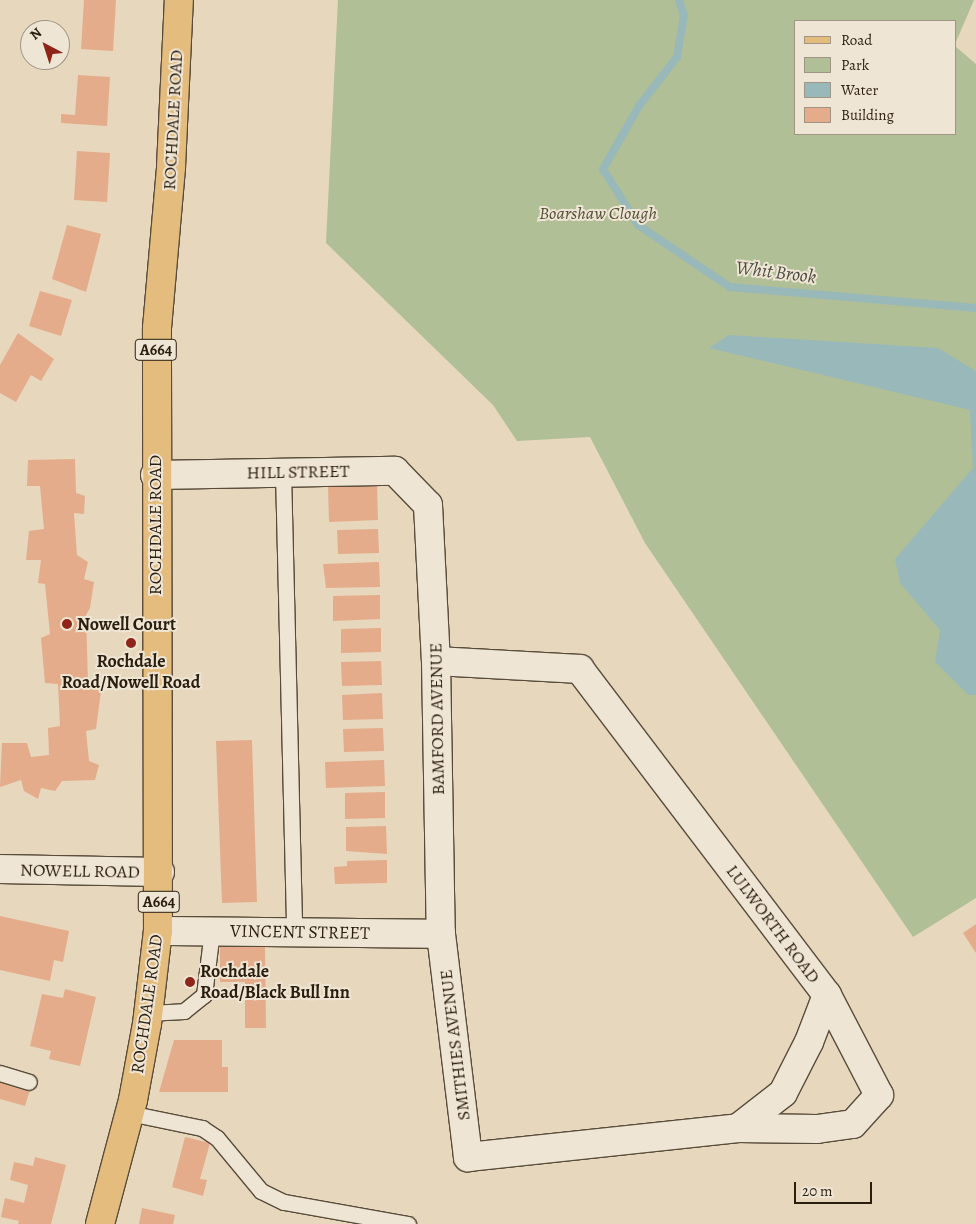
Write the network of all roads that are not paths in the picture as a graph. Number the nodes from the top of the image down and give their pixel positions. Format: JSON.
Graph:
{"nodes":[{"id":1,"x":179,"y":0,"type":"edge"},
{"id":2,"x":283,"y":472,"type":"junction"},
{"id":3,"x":155,"y":475,"type":"junction"},
{"id":4,"x":428,"y":504,"type":"joint"},
{"id":5,"x":436,"y":661,"type":"junction"},
{"id":6,"x":0,"y":869,"type":"edge"},
{"id":7,"x":160,"y":872,"type":"junction"},
{"id":8,"x":158,"y":931,"type":"junction"},
{"id":9,"x":212,"y":932,"type":"junction"},
{"id":10,"x":294,"y":932,"type":"junction"},
{"id":11,"x":441,"y":934,"type":"junction"},
{"id":12,"x":827,"y":995,"type":"junction"},
{"id":13,"x":148,"y":1013,"type":"junction"},
{"id":14,"x":0,"y":1073,"type":"edge"},
{"id":15,"x":29,"y":1082,"type":"dead end"},
{"id":16,"x":129,"y":1113,"type":"junction"},
{"id":17,"x":738,"y":1128,"type":"junction"},
{"id":18,"x":100,"y":1224,"type":"edge"},
{"id":19,"x":408,"y":1224,"type":"edge"}],
"edges":[{"from":1,"to":3,"type":"main road","name":"ROCHDALE ROAD","number":"A664"},
{"from":2,"to":3,"type":"street","name":"HILL STREET"},
{"from":2,"to":4,"type":"street","name":"HILL STREET"},
{"from":2,"to":10,"type":"lane"},
{"from":3,"to":7,"type":"main road","name":"ROCHDALE ROAD","number":"A664"},
{"from":4,"to":5,"type":"street","name":"BAMFORD AVENUE"},
{"from":5,"to":11,"type":"street","name":"BAMFORD AVENUE"},
{"from":5,"to":12,"type":"street","name":"LULWORTH ROAD"},
{"from":6,"to":7,"type":"street","name":"NOWELL ROAD"},
{"from":7,"to":8,"type":"main road","name":"ROCHDALE ROAD","number":"A664"},
{"from":8,"to":9,"type":"street","name":"VINCENT STREET"},
{"from":8,"to":13,"type":"main road","name":"ROCHDALE ROAD","number":"A664"},
{"from":9,"to":10,"type":"street","name":"VINCENT STREET"},
{"from":9,"to":13,"type":"lane"},
{"from":10,"to":11,"type":"street","name":"VINCENT STREET"},
{"from":11,"to":17,"type":"street","name":"SMITHIES AVENUE"},
{"from":12,"to":17,"type":"street","name":"LULWORTH ROAD"},
{"from":12,"to":17,"type":"street"},
{"from":13,"to":16,"type":"main road","name":"ROCHDALE ROAD","number":"A664"},
{"from":14,"to":15,"type":"lane"},
{"from":16,"to":18,"type":"main road","name":"ROCHDALE ROAD","number":"A664"},
{"from":16,"to":19,"type":"lane"}]}
